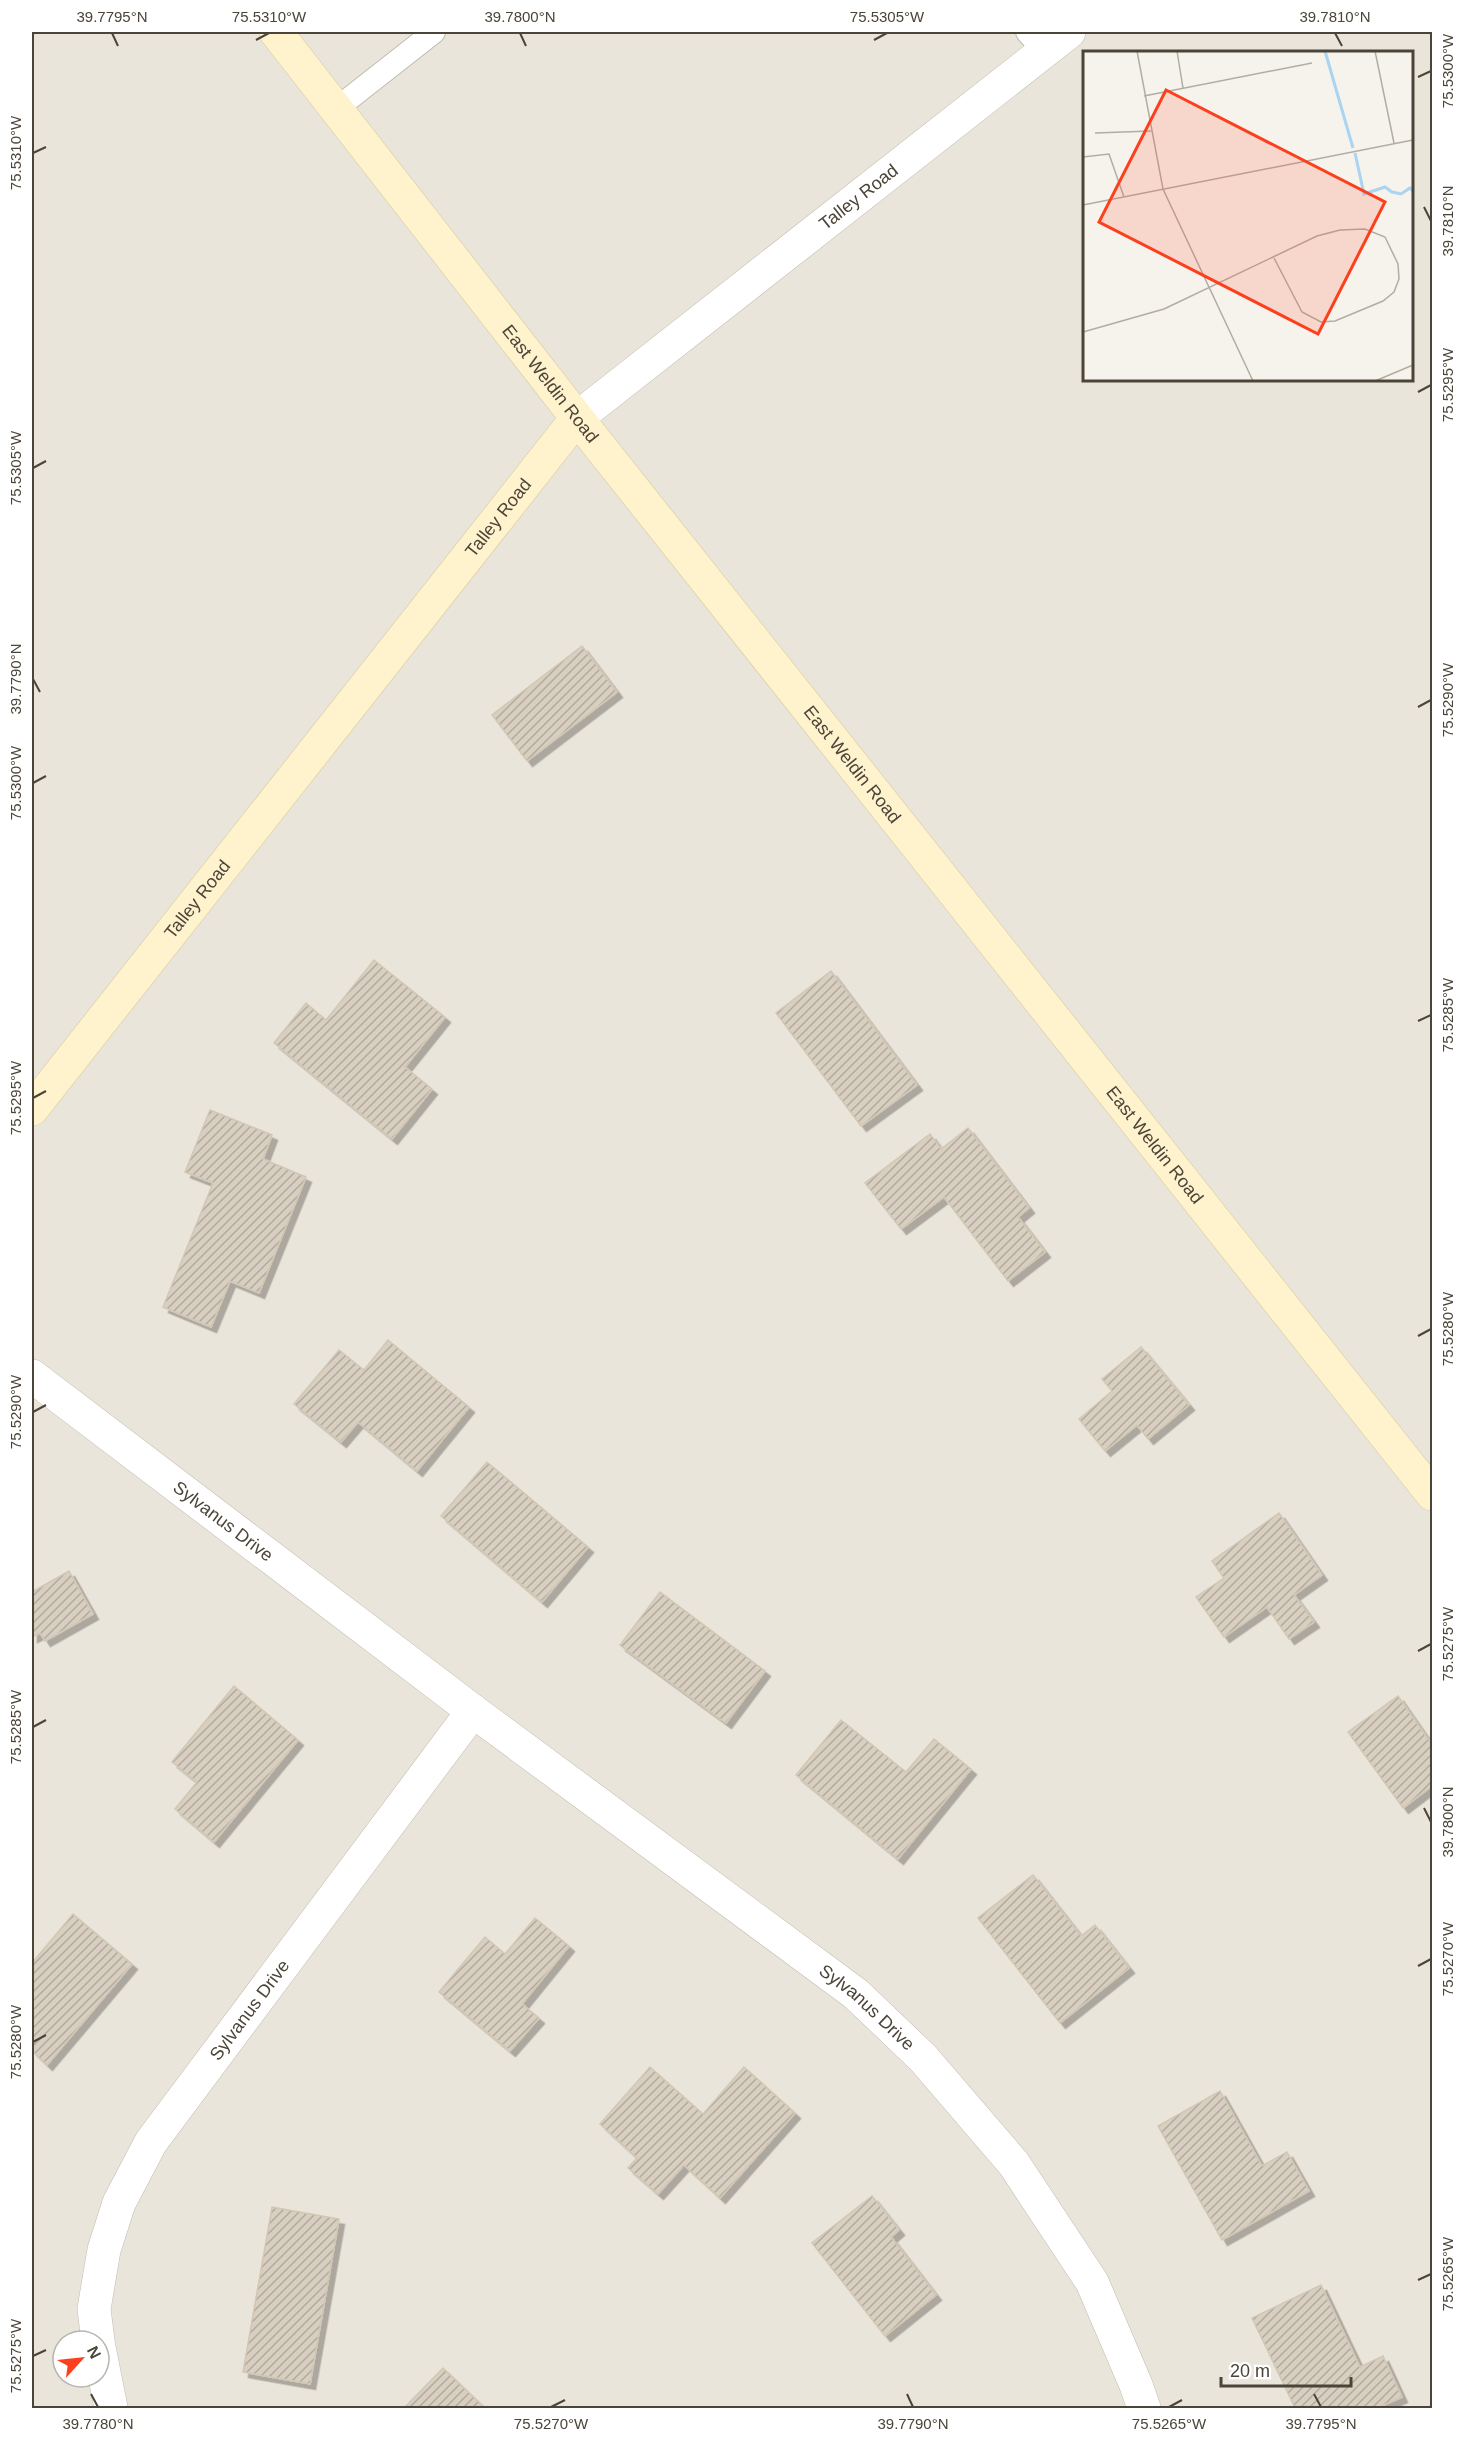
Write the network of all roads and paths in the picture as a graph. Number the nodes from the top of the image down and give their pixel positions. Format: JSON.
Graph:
{"nodes":[{"id":1,"x":276,"y":32,"type":"edge"},
{"id":2,"x":434,"y":32,"type":"edge"},
{"id":3,"x":1069,"y":32,"type":"edge"},
{"id":4,"x":1035,"y":41,"type":"edge"},
{"id":5,"x":336,"y":108,"type":"junction"},
{"id":6,"x":577,"y":418,"type":"junction"},
{"id":7,"x":32,"y":1109,"type":"edge"},
{"id":8,"x":32,"y":1376,"type":"edge"},
{"id":9,"x":1432,"y":1494,"type":"edge"},
{"id":10,"x":473,"y":1711,"type":"junction"},
{"id":11,"x":96,"y":2329,"type":"edge"},
{"id":12,"x":107,"y":2389,"type":"edge"},
{"id":13,"x":111,"y":2409,"type":"edge"},
{"id":14,"x":1143,"y":2409,"type":"edge"}],
"edges":[{"from":1,"to":5,"type":"street","name":"East Weldin Road"},
{"from":2,"to":5,"type":"lane"},
{"from":3,"to":4,"type":"street","name":"Talley Road"},
{"from":4,"to":6,"type":"street","name":"Talley Road"},
{"from":5,"to":6,"type":"street","name":"East Weldin Road"},
{"from":6,"to":7,"type":"street","name":"Talley Road"},
{"from":6,"to":9,"type":"street","name":"East Weldin Road"},
{"from":8,"to":10,"type":"street","name":"Sylvanus Drive"},
{"from":10,"to":11,"type":"street","name":"Sylvanus Drive"},
{"from":10,"to":14,"type":"street","name":"Sylvanus Drive"},
{"from":12,"to":13,"type":"street"}]}
